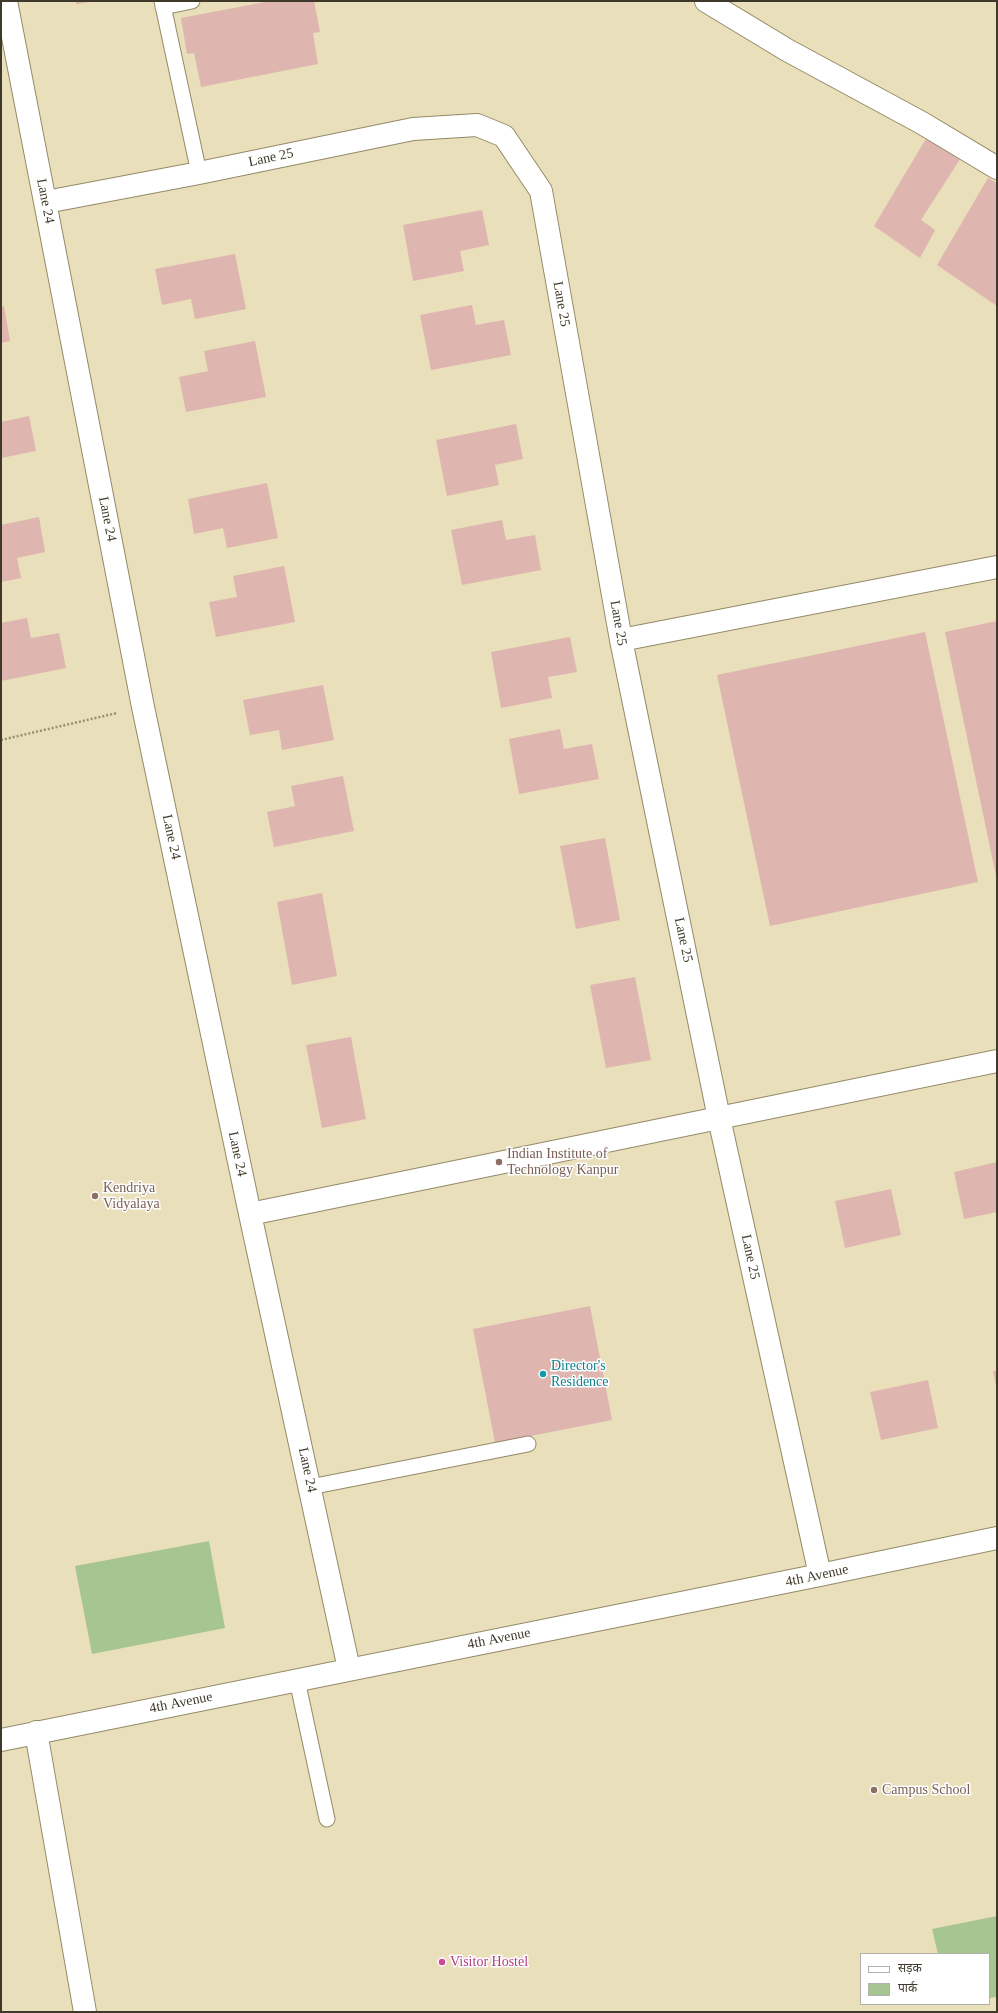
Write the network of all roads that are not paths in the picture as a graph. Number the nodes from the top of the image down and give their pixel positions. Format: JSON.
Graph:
{"nodes":[{"id":1,"x":6,"y":1,"type":"edge"},
{"id":2,"x":192,"y":1,"type":"edge"},
{"id":3,"x":706,"y":1,"type":"edge"},
{"id":4,"x":162,"y":4,"type":"edge"},
{"id":5,"x":997,"y":168,"type":"edge"},
{"id":6,"x":199,"y":173,"type":"junction"},
{"id":7,"x":46,"y":202,"type":"junction"},
{"id":8,"x":997,"y":567,"type":"edge"},
{"id":9,"x":621,"y":640,"type":"junction"},
{"id":10,"x":997,"y":1061,"type":"edge"},
{"id":11,"x":720,"y":1118,"type":"junction"},
{"id":12,"x":250,"y":1214,"type":"junction"},
{"id":13,"x":528,"y":1444,"type":"dead end"},
{"id":14,"x":310,"y":1487,"type":"junction"},
{"id":15,"x":997,"y":1538,"type":"edge"},
{"id":16,"x":820,"y":1575,"type":"junction"},
{"id":17,"x":349,"y":1669,"type":"junction"},
{"id":18,"x":297,"y":1680,"type":"junction"},
{"id":19,"x":36,"y":1732,"type":"junction"},
{"id":20,"x":1,"y":1740,"type":"edge"},
{"id":21,"x":327,"y":1819,"type":"dead end"},
{"id":22,"x":85,"y":2012,"type":"edge"}],
"edges":[{"from":1,"to":7,"type":"street","name":"Lane 24"},
{"from":2,"to":4,"type":"lane"},
{"from":3,"to":5,"type":"street"},
{"from":4,"to":6,"type":"lane"},
{"from":6,"to":7,"type":"street","name":"Lane 25"},
{"from":6,"to":9,"type":"street","name":"Lane 25"},
{"from":7,"to":12,"type":"street","name":"Lane 24"},
{"from":8,"to":9,"type":"street"},
{"from":9,"to":11,"type":"street","name":"Lane 25"},
{"from":10,"to":11,"type":"street"},
{"from":11,"to":12,"type":"street"},
{"from":11,"to":16,"type":"street","name":"Lane 25"},
{"from":12,"to":14,"type":"street","name":"Lane 24"},
{"from":13,"to":14,"type":"lane"},
{"from":14,"to":17,"type":"street","name":"Lane 24"},
{"from":15,"to":16,"type":"street","name":"4th Avenue"},
{"from":16,"to":17,"type":"street","name":"4th Avenue"},
{"from":17,"to":18,"type":"street","name":"4th Avenue"},
{"from":18,"to":19,"type":"street","name":"4th Avenue"},
{"from":18,"to":21,"type":"lane"},
{"from":19,"to":20,"type":"street","name":"4th Avenue"},
{"from":19,"to":22,"type":"street"}]}
